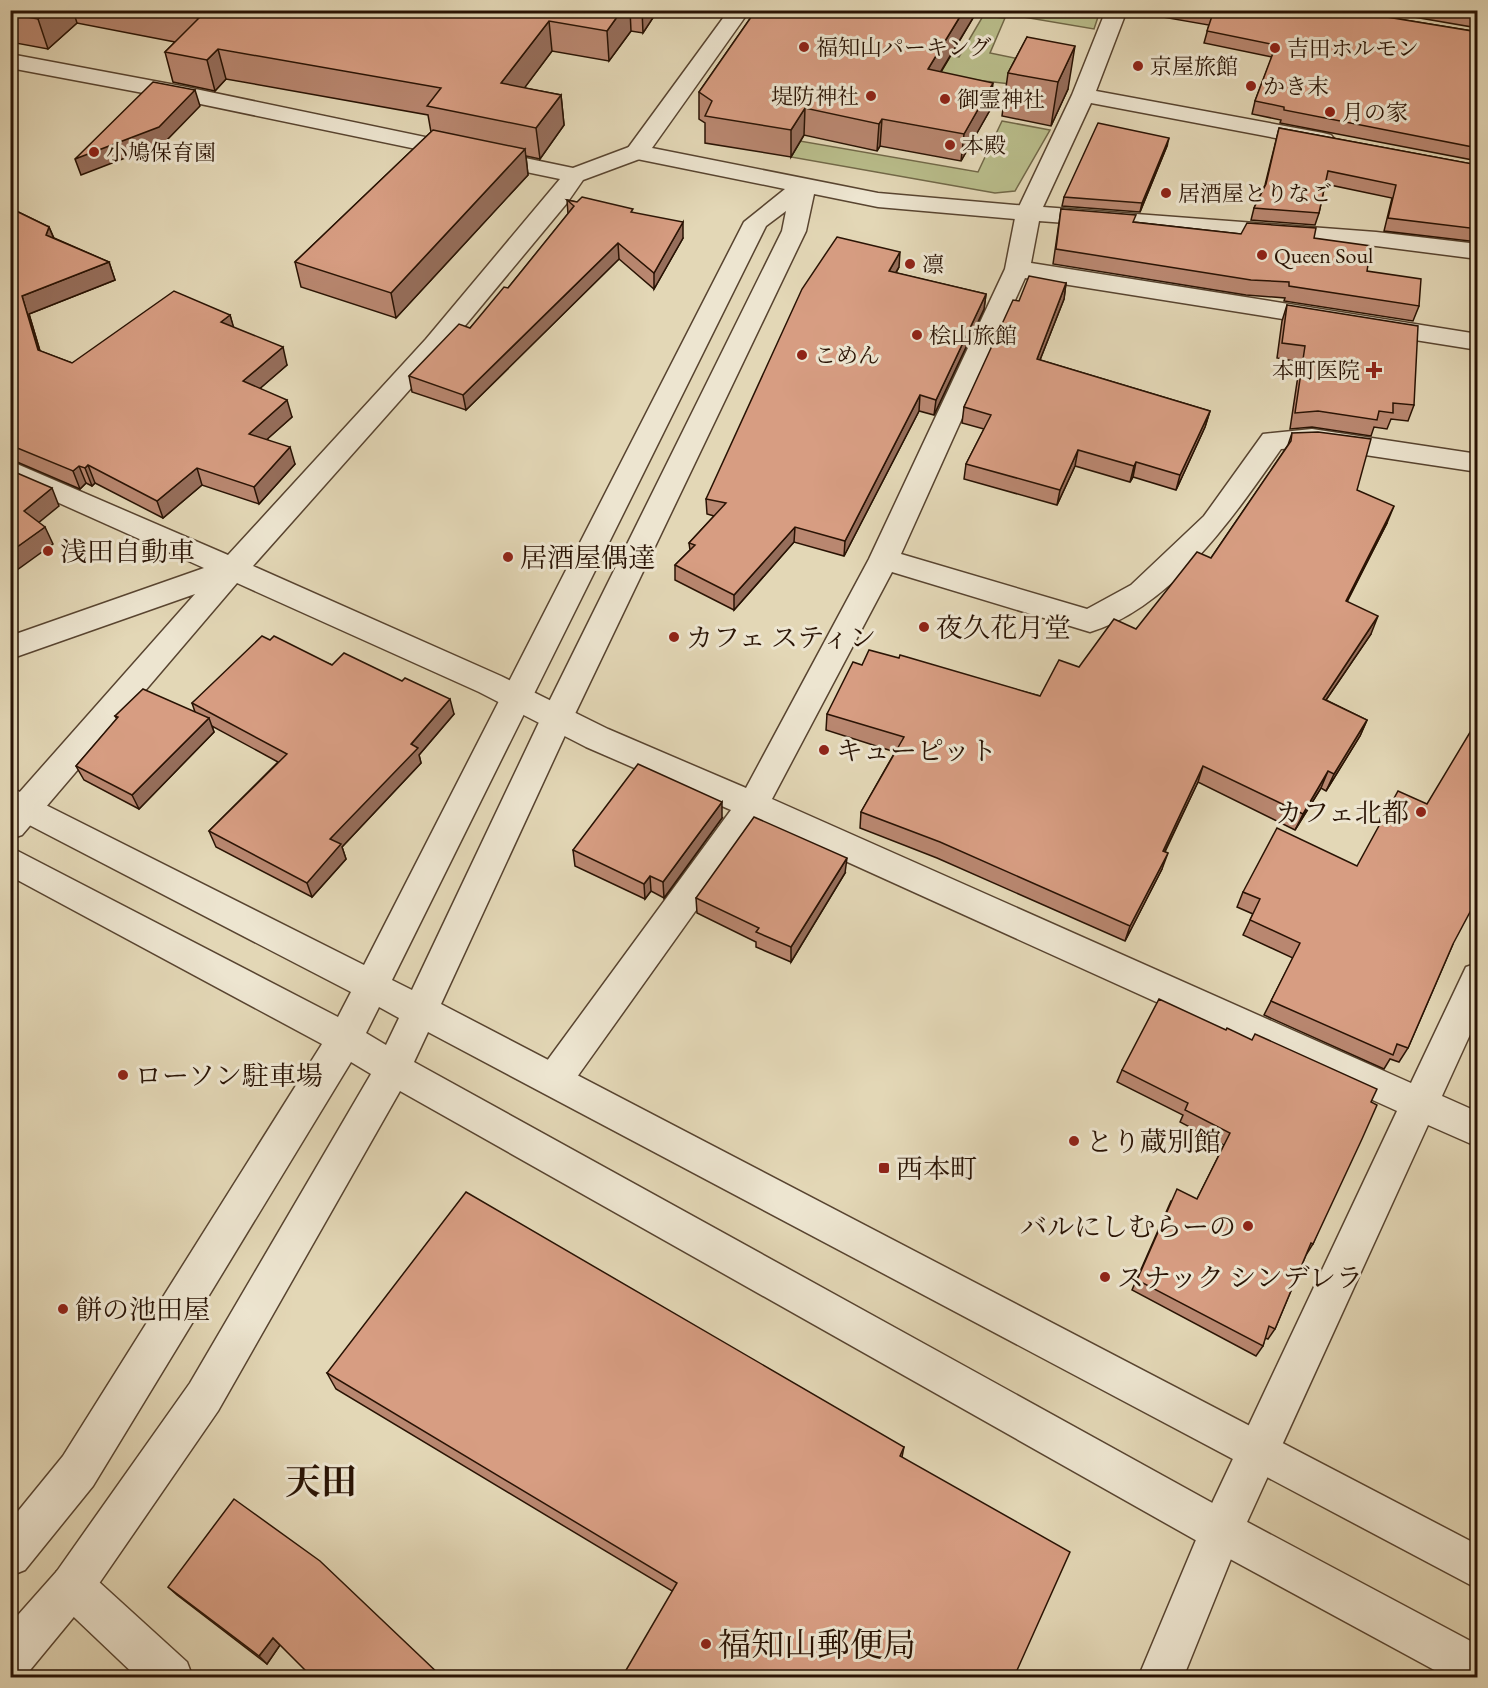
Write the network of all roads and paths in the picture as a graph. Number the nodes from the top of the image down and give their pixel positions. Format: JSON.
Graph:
{"nodes":[{"id":1,"x":740,"y":10,"type":"edge"},
{"id":2,"x":1117,"y":10,"type":"edge"},
{"id":3,"x":10,"y":61,"type":"edge"},
{"id":4,"x":1083,"y":95,"type":"junction"},
{"id":5,"x":1350,"y":145,"type":"edge"},
{"id":6,"x":637,"y":152,"type":"junction"},
{"id":7,"x":575,"y":175,"type":"junction"},
{"id":8,"x":804,"y":186,"type":"junction"},
{"id":9,"x":1028,"y":213,"type":"junction"},
{"id":10,"x":1478,"y":252,"type":"edge"},
{"id":11,"x":1017,"y":270,"type":"junction"},
{"id":12,"x":1478,"y":342,"type":"edge"},
{"id":13,"x":1478,"y":463,"type":"edge"},
{"id":14,"x":10,"y":470,"type":"edge"},
{"id":15,"x":884,"y":559,"type":"junction"},
{"id":16,"x":234,"y":568,"type":"junction"},
{"id":17,"x":10,"y":648,"type":"edge"},
{"id":18,"x":518,"y":699,"type":"junction"},
{"id":19,"x":557,"y":718,"type":"junction"},
{"id":20,"x":753,"y":805,"type":"junction"},
{"id":21,"x":16,"y":811,"type":"edge"},
{"id":22,"x":10,"y":860,"type":"edge"},
{"id":23,"x":1478,"y":978,"type":"edge"},
{"id":24,"x":371,"y":987,"type":"junction"},
{"id":25,"x":420,"y":1011,"type":"junction"},
{"id":26,"x":345,"y":1039,"type":"junction"},
{"id":27,"x":393,"y":1069,"type":"junction"},
{"id":28,"x":554,"y":1080,"type":"junction"},
{"id":29,"x":1420,"y":1104,"type":"junction"},
{"id":30,"x":1478,"y":1130,"type":"edge"},
{"id":31,"x":1258,"y":1453,"type":"junction"},
{"id":32,"x":1221,"y":1531,"type":"junction"},
{"id":33,"x":10,"y":1555,"type":"edge"},
{"id":34,"x":1478,"y":1568,"type":"edge"},
{"id":35,"x":72,"y":1586,"type":"junction"},
{"id":36,"x":10,"y":1659,"type":"edge"},
{"id":37,"x":1478,"y":1669,"type":"edge"},
{"id":38,"x":171,"y":1677,"type":"edge"},
{"id":39,"x":1160,"y":1677,"type":"edge"}],
"edges":[{"from":1,"to":6,"type":"street"},
{"from":2,"to":4,"type":"street"},
{"from":3,"to":7,"type":"street"},
{"from":4,"to":5,"type":"street"},
{"from":4,"to":9,"type":"street"},
{"from":6,"to":7,"type":"street"},
{"from":6,"to":8,"type":"street"},
{"from":7,"to":16,"type":"street"},
{"from":8,"to":9,"type":"street"},
{"from":8,"to":18,"type":"street"},
{"from":8,"to":19,"type":"street"},
{"from":9,"to":10,"type":"street"},
{"from":9,"to":11,"type":"street"},
{"from":11,"to":12,"type":"street"},
{"from":11,"to":15,"type":"street"},
{"from":13,"to":15,"type":"street"},
{"from":14,"to":16,"type":"street"},
{"from":15,"to":20,"type":"street"},
{"from":16,"to":17,"type":"street"},
{"from":16,"to":18,"type":"street"},
{"from":16,"to":21,"type":"street"},
{"from":18,"to":19,"type":"street"},
{"from":18,"to":24,"type":"street"},
{"from":19,"to":20,"type":"street"},
{"from":19,"to":25,"type":"street"},
{"from":20,"to":28,"type":"street"},
{"from":20,"to":29,"type":"street"},
{"from":21,"to":24,"type":"street"},
{"from":22,"to":26,"type":"street"},
{"from":23,"to":29,"type":"street"},
{"from":24,"to":25,"type":"street"},
{"from":24,"to":26,"type":"street"},
{"from":25,"to":27,"type":"street"},
{"from":25,"to":28,"type":"street"},
{"from":26,"to":27,"type":"street"},
{"from":26,"to":33,"type":"street"},
{"from":27,"to":32,"type":"street"},
{"from":27,"to":35,"type":"street"},
{"from":28,"to":31,"type":"street"},
{"from":29,"to":30,"type":"street"},
{"from":29,"to":31,"type":"street"},
{"from":31,"to":32,"type":"street"},
{"from":31,"to":34,"type":"street"},
{"from":32,"to":37,"type":"street"},
{"from":32,"to":39,"type":"street"},
{"from":35,"to":36,"type":"street"},
{"from":35,"to":38,"type":"street"}]}
